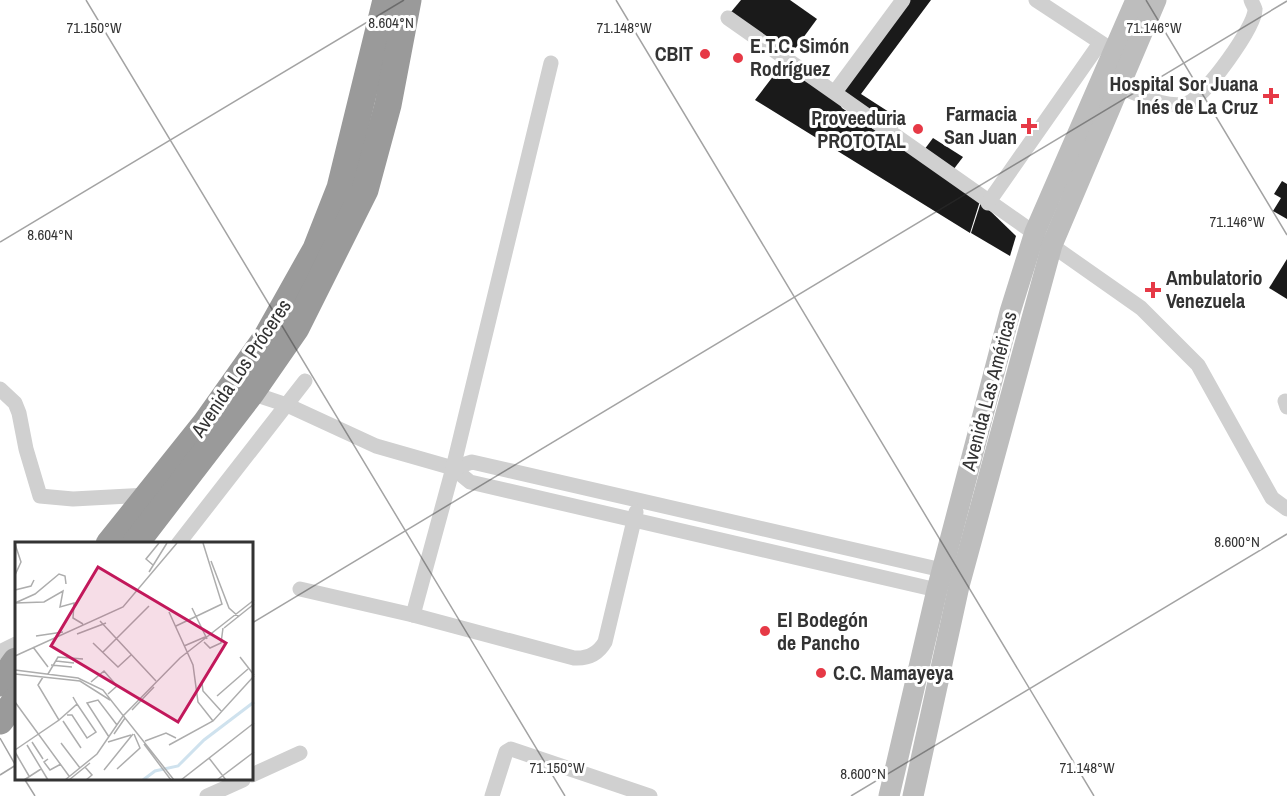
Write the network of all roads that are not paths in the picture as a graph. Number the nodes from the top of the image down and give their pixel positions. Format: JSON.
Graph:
{"nodes":[{"id":1,"x":386,"y":0,"type":"edge"},
{"id":2,"x":408,"y":0,"type":"edge"},
{"id":3,"x":903,"y":0,"type":"edge"},
{"id":4,"x":1036,"y":0,"type":"edge"},
{"id":5,"x":1136,"y":0,"type":"edge"},
{"id":6,"x":1156,"y":0,"type":"edge"},
{"id":7,"x":1251,"y":0,"type":"edge"},
{"id":8,"x":728,"y":18,"type":"dead end"},
{"id":9,"x":1115,"y":51,"type":"junction"},
{"id":10,"x":551,"y":63,"type":"dead end"},
{"id":11,"x":1120,"y":87,"type":"junction"},
{"id":12,"x":836,"y":92,"type":"junction"},
{"id":13,"x":988,"y":203,"type":"junction"},
{"id":14,"x":1035,"y":232,"type":"junction"},
{"id":15,"x":1052,"y":245,"type":"junction"},
{"id":16,"x":305,"y":381,"type":"dead end"},
{"id":17,"x":0,"y":389,"type":"edge"},
{"id":18,"x":251,"y":393,"type":"junction"},
{"id":19,"x":287,"y":405,"type":"junction"},
{"id":20,"x":453,"y":468,"type":"junction"},
{"id":21,"x":148,"y":495,"type":"junction"},
{"id":22,"x":639,"y":501,"type":"junction"},
{"id":23,"x":1287,"y":509,"type":"edge"},
{"id":24,"x":634,"y":521,"type":"junction"},
{"id":25,"x":111,"y":542,"type":"edge"},
{"id":26,"x":137,"y":542,"type":"edge"},
{"id":27,"x":180,"y":542,"type":"edge"},
{"id":28,"x":939,"y":580,"type":"junction"},
{"id":29,"x":300,"y":589,"type":"dead end"},
{"id":30,"x":413,"y":615,"type":"junction"},
{"id":31,"x":15,"y":644,"type":"edge"},
{"id":32,"x":0,"y":652,"type":"edge"},
{"id":33,"x":15,"y":662,"type":"edge"},
{"id":34,"x":0,"y":683,"type":"edge"},
{"id":35,"x":15,"y":701,"type":"edge"},
{"id":36,"x":0,"y":722,"type":"edge"},
{"id":37,"x":300,"y":753,"type":"dead end"},
{"id":38,"x":254,"y":774,"type":"edge"},
{"id":39,"x":241,"y":781,"type":"edge"},
{"id":40,"x":207,"y":796,"type":"edge"},
{"id":41,"x":492,"y":796,"type":"edge"},
{"id":42,"x":650,"y":796,"type":"edge"},
{"id":43,"x":889,"y":796,"type":"edge"},
{"id":44,"x":913,"y":796,"type":"edge"}],
"edges":[{"from":1,"to":21,"type":"highway","name":"Avenida Los Próceres"},
{"from":2,"to":18,"type":"highway","name":"Avenida Los Próceres"},
{"from":3,"to":12,"type":"street"},
{"from":4,"to":9,"type":"street"},
{"from":5,"to":9,"type":"street","name":"Avenida Las Américas"},
{"from":6,"to":9,"type":"street","name":"Avenida Las Américas"},
{"from":7,"to":11,"type":"street"},
{"from":8,"to":12,"type":"street"},
{"from":9,"to":11,"type":"street","name":"Avenida Las Américas"},
{"from":9,"to":13,"type":"street"},
{"from":9,"to":14,"type":"street","name":"Avenida Las Américas"},
{"from":10,"to":20,"type":"street"},
{"from":11,"to":15,"type":"street","name":"Avenida Las Américas"},
{"from":12,"to":13,"type":"street"},
{"from":13,"to":14,"type":"street"},
{"from":14,"to":15,"type":"street"},
{"from":14,"to":28,"type":"street","name":"Avenida Las Américas"},
{"from":15,"to":23,"type":"street"},
{"from":15,"to":44,"type":"street","name":"Avenida Las Américas"},
{"from":16,"to":19,"type":"street"},
{"from":17,"to":21,"type":"street"},
{"from":18,"to":19,"type":"street"},
{"from":18,"to":26,"type":"highway","name":"Avenida Los Próceres"},
{"from":19,"to":20,"type":"street"},
{"from":19,"to":27,"type":"street"},
{"from":20,"to":22,"type":"street"},
{"from":20,"to":24,"type":"street"},
{"from":20,"to":30,"type":"street"},
{"from":21,"to":25,"type":"highway","name":"Avenida Los Próceres"},
{"from":22,"to":24,"type":"street"},
{"from":22,"to":28,"type":"street"},
{"from":24,"to":28,"type":"street"},
{"from":24,"to":30,"type":"street"},
{"from":28,"to":43,"type":"street","name":"Avenida Las Américas"},
{"from":29,"to":30,"type":"street"},
{"from":31,"to":32,"type":"street"},
{"from":33,"to":34,"type":"highway"},
{"from":35,"to":36,"type":"highway"},
{"from":37,"to":38,"type":"street"},
{"from":39,"to":40,"type":"street"},
{"from":41,"to":42,"type":"street"}]}
